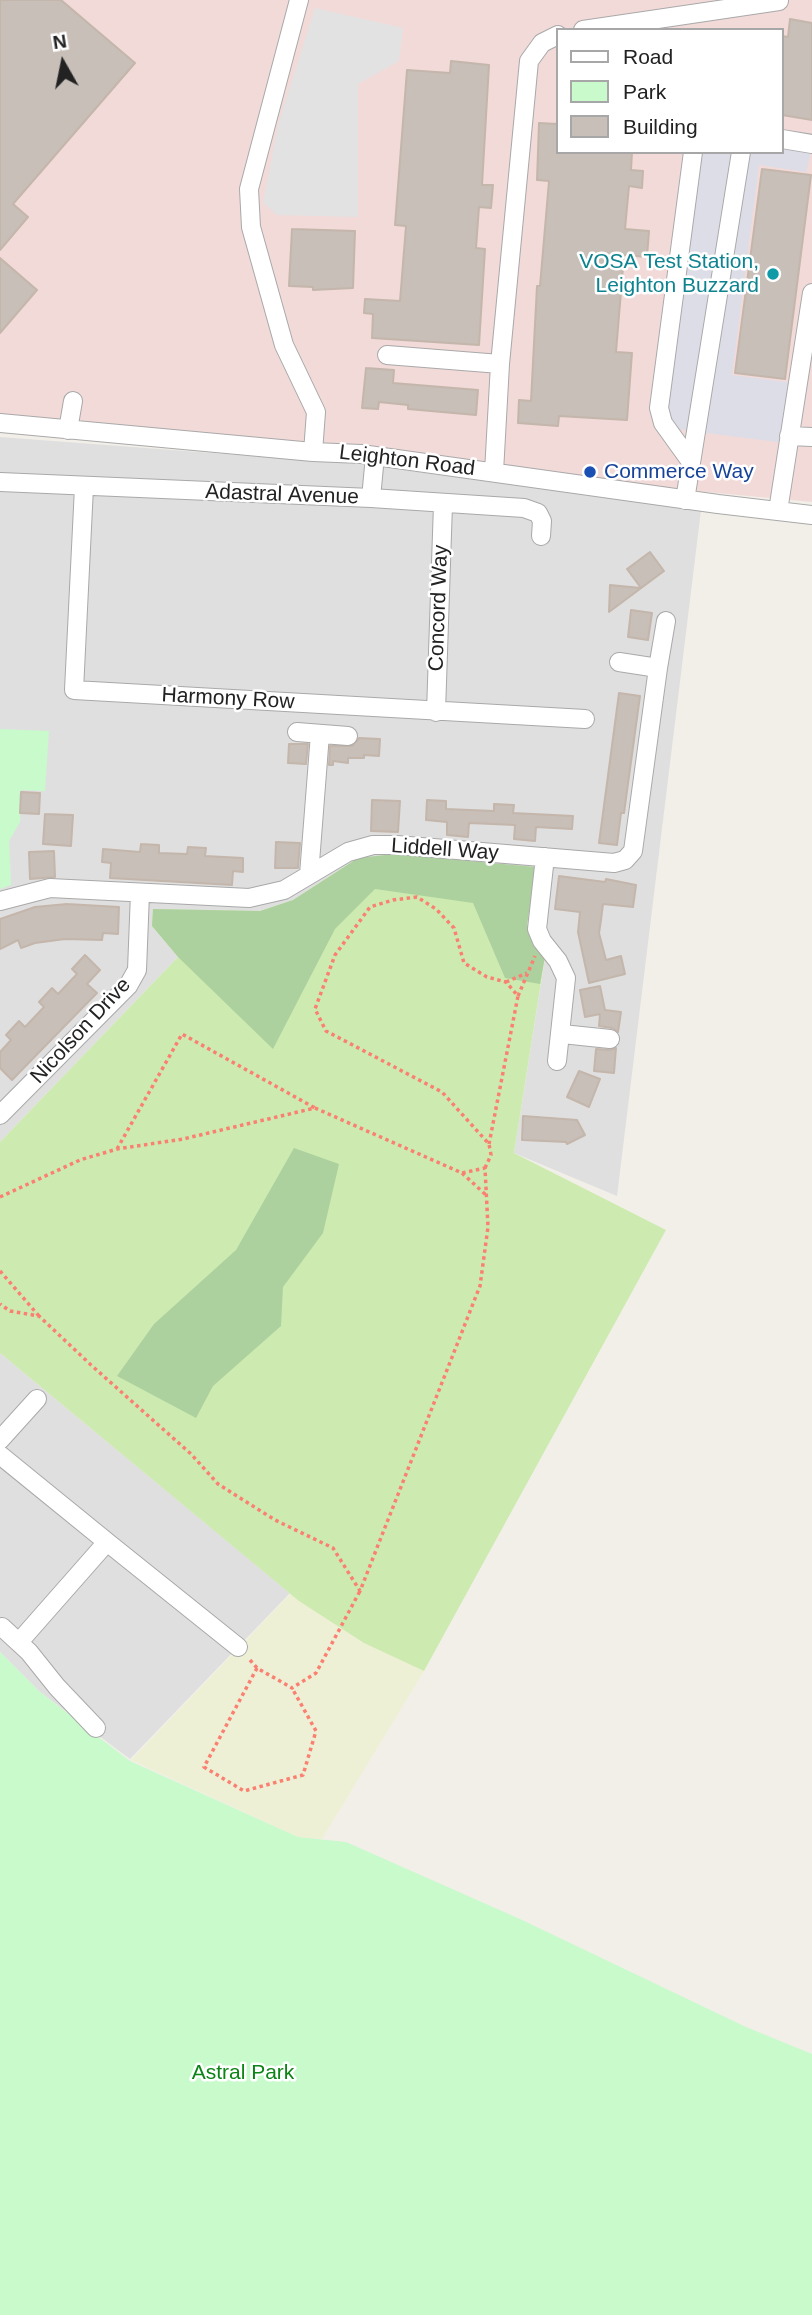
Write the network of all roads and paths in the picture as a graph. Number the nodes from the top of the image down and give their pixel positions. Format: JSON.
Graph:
{"nodes":[{"id":1,"x":299,"y":0,"type":"edge"},
{"id":2,"x":779,"y":1,"type":"edge"},
{"id":3,"x":597,"y":28,"type":"edge"},
{"id":4,"x":556,"y":36,"type":"edge"},
{"id":5,"x":784,"y":139,"type":"edge"},
{"id":6,"x":812,"y":144,"type":"edge"},
{"id":7,"x":693,"y":154,"type":"edge"},
{"id":8,"x":741,"y":154,"type":"edge"},
{"id":9,"x":812,"y":293,"type":"edge"},
{"id":10,"x":387,"y":355,"type":"dead end"},
{"id":11,"x":500,"y":363,"type":"junction"},
{"id":12,"x":73,"y":401,"type":"dead end"},
{"id":13,"x":0,"y":423,"type":"edge"},
{"id":14,"x":68,"y":430,"type":"junction"},
{"id":15,"x":789,"y":436,"type":"junction"},
{"id":16,"x":812,"y":437,"type":"edge"},
{"id":17,"x":313,"y":452,"type":"junction"},
{"id":18,"x":375,"y":456,"type":"junction"},
{"id":19,"x":691,"y":462,"type":"junction"},
{"id":20,"x":494,"y":472,"type":"junction"},
{"id":21,"x":0,"y":482,"type":"edge"},
{"id":22,"x":84,"y":487,"type":"junction"},
{"id":23,"x":370,"y":498,"type":"junction"},
{"id":24,"x":685,"y":499,"type":"junction"},
{"id":25,"x":443,"y":504,"type":"junction"},
{"id":26,"x":778,"y":511,"type":"junction"},
{"id":27,"x":812,"y":515,"type":"edge"},
{"id":28,"x":541,"y":536,"type":"dead end"},
{"id":29,"x":666,"y":621,"type":"dead end"},
{"id":30,"x":620,"y":662,"type":"dead end"},
{"id":31,"x":658,"y":668,"type":"junction"},
{"id":32,"x":436,"y":712,"type":"junction"},
{"id":33,"x":585,"y":719,"type":"dead end"},
{"id":34,"x":297,"y":732,"type":"dead end"},
{"id":35,"x":320,"y":734,"type":"junction"},
{"id":36,"x":348,"y":736,"type":"dead end"},
{"id":37,"x":545,"y":857,"type":"junction"},
{"id":38,"x":309,"y":875,"type":"junction"},
{"id":39,"x":139,"y":893,"type":"junction"},
{"id":40,"x":0,"y":901,"type":"edge"},
{"id":41,"x":542,"y":942,"type":"junction"},
{"id":42,"x":528,"y":973,"type":"junction"},
{"id":43,"x":506,"y":982,"type":"junction"},
{"id":44,"x":519,"y":996,"type":"junction"},
{"id":45,"x":562,"y":1034,"type":"junction"},
{"id":46,"x":610,"y":1040,"type":"dead end"},
{"id":47,"x":557,"y":1061,"type":"dead end"},
{"id":48,"x":315,"y":1108,"type":"junction"},
{"id":49,"x":0,"y":1115,"type":"edge"},
{"id":50,"x":489,"y":1144,"type":"junction"},
{"id":51,"x":117,"y":1149,"type":"junction"},
{"id":52,"x":485,"y":1168,"type":"junction"},
{"id":53,"x":462,"y":1173,"type":"junction"},
{"id":54,"x":487,"y":1196,"type":"junction"},
{"id":55,"x":0,"y":1197,"type":"edge"},
{"id":56,"x":0,"y":1270,"type":"edge"},
{"id":57,"x":0,"y":1304,"type":"edge"},
{"id":58,"x":39,"y":1316,"type":"junction"},
{"id":59,"x":37,"y":1399,"type":"dead end"},
{"id":60,"x":0,"y":1440,"type":"edge"},
{"id":61,"x":0,"y":1455,"type":"edge"},
{"id":62,"x":107,"y":1542,"type":"junction"},
{"id":63,"x":360,"y":1591,"type":"junction"},
{"id":64,"x":2,"y":1627,"type":"edge"},
{"id":65,"x":19,"y":1642,"type":"junction"},
{"id":66,"x":239,"y":1647,"type":"joint"},
{"id":67,"x":257,"y":1668,"type":"junction"},
{"id":68,"x":292,"y":1688,"type":"junction"},
{"id":69,"x":96,"y":1728,"type":"dead end"}],
"edges":[{"from":1,"to":17,"type":"street"},
{"from":2,"to":3,"type":"street"},
{"from":4,"to":11,"type":"street"},
{"from":5,"to":6,"type":"street"},
{"from":7,"to":19,"type":"street"},
{"from":8,"to":19,"type":"street"},
{"from":9,"to":15,"type":"street"},
{"from":10,"to":11,"type":"street"},
{"from":11,"to":20,"type":"street"},
{"from":12,"to":14,"type":"street"},
{"from":13,"to":14,"type":"street","name":"Leighton Road"},
{"from":14,"to":17,"type":"street","name":"Leighton Road"},
{"from":15,"to":16,"type":"street"},
{"from":15,"to":26,"type":"street"},
{"from":17,"to":18,"type":"street","name":"Leighton Road"},
{"from":18,"to":20,"type":"street","name":"Leighton Road"},
{"from":18,"to":23,"type":"street"},
{"from":19,"to":24,"type":"street"},
{"from":20,"to":24,"type":"street","name":"Leighton Road"},
{"from":21,"to":22,"type":"street","name":"Adastral Avenue"},
{"from":22,"to":23,"type":"street","name":"Adastral Avenue"},
{"from":22,"to":32,"type":"street","name":"Harmony Row"},
{"from":23,"to":25,"type":"street","name":"Adastral Avenue"},
{"from":24,"to":26,"type":"street","name":"Leighton Road"},
{"from":25,"to":28,"type":"street","name":"Adastral Avenue"},
{"from":25,"to":32,"type":"street","name":"Concord Way"},
{"from":26,"to":27,"type":"street","name":"Leighton Road"},
{"from":29,"to":31,"type":"street","name":"Liddell Way"},
{"from":30,"to":31,"type":"street"},
{"from":31,"to":37,"type":"street","name":"Liddell Way"},
{"from":32,"to":33,"type":"street","name":"Harmony Row"},
{"from":34,"to":35,"type":"street"},
{"from":35,"to":36,"type":"street"},
{"from":35,"to":38,"type":"street"},
{"from":37,"to":38,"type":"street","name":"Liddell Way"},
{"from":37,"to":41,"type":"street"},
{"from":38,"to":39,"type":"street","name":"Liddell Way"},
{"from":39,"to":40,"type":"street","name":"Liddell Way"},
{"from":39,"to":49,"type":"street","name":"Nicolson Drive"},
{"from":41,"to":42,"type":"path"},
{"from":41,"to":45,"type":"street"},
{"from":42,"to":43,"type":"path"},
{"from":42,"to":44,"type":"path"},
{"from":43,"to":44,"type":"path"},
{"from":43,"to":50,"type":"path"},
{"from":44,"to":50,"type":"path"},
{"from":45,"to":46,"type":"street"},
{"from":45,"to":47,"type":"street"},
{"from":48,"to":51,"type":"path"},
{"from":48,"to":51,"type":"path"},
{"from":48,"to":53,"type":"path"},
{"from":50,"to":52,"type":"path"},
{"from":51,"to":55,"type":"path"},
{"from":52,"to":53,"type":"path"},
{"from":52,"to":54,"type":"path"},
{"from":53,"to":54,"type":"path"},
{"from":54,"to":63,"type":"path"},
{"from":56,"to":58,"type":"path"},
{"from":57,"to":58,"type":"path"},
{"from":58,"to":63,"type":"path"},
{"from":59,"to":60,"type":"street"},
{"from":61,"to":62,"type":"street"},
{"from":62,"to":65,"type":"street"},
{"from":62,"to":66,"type":"street"},
{"from":63,"to":68,"type":"path"},
{"from":64,"to":65,"type":"street"},
{"from":65,"to":69,"type":"street"},
{"from":66,"to":67,"type":"path"},
{"from":67,"to":68,"type":"path"},
{"from":67,"to":68,"type":"path"}]}
